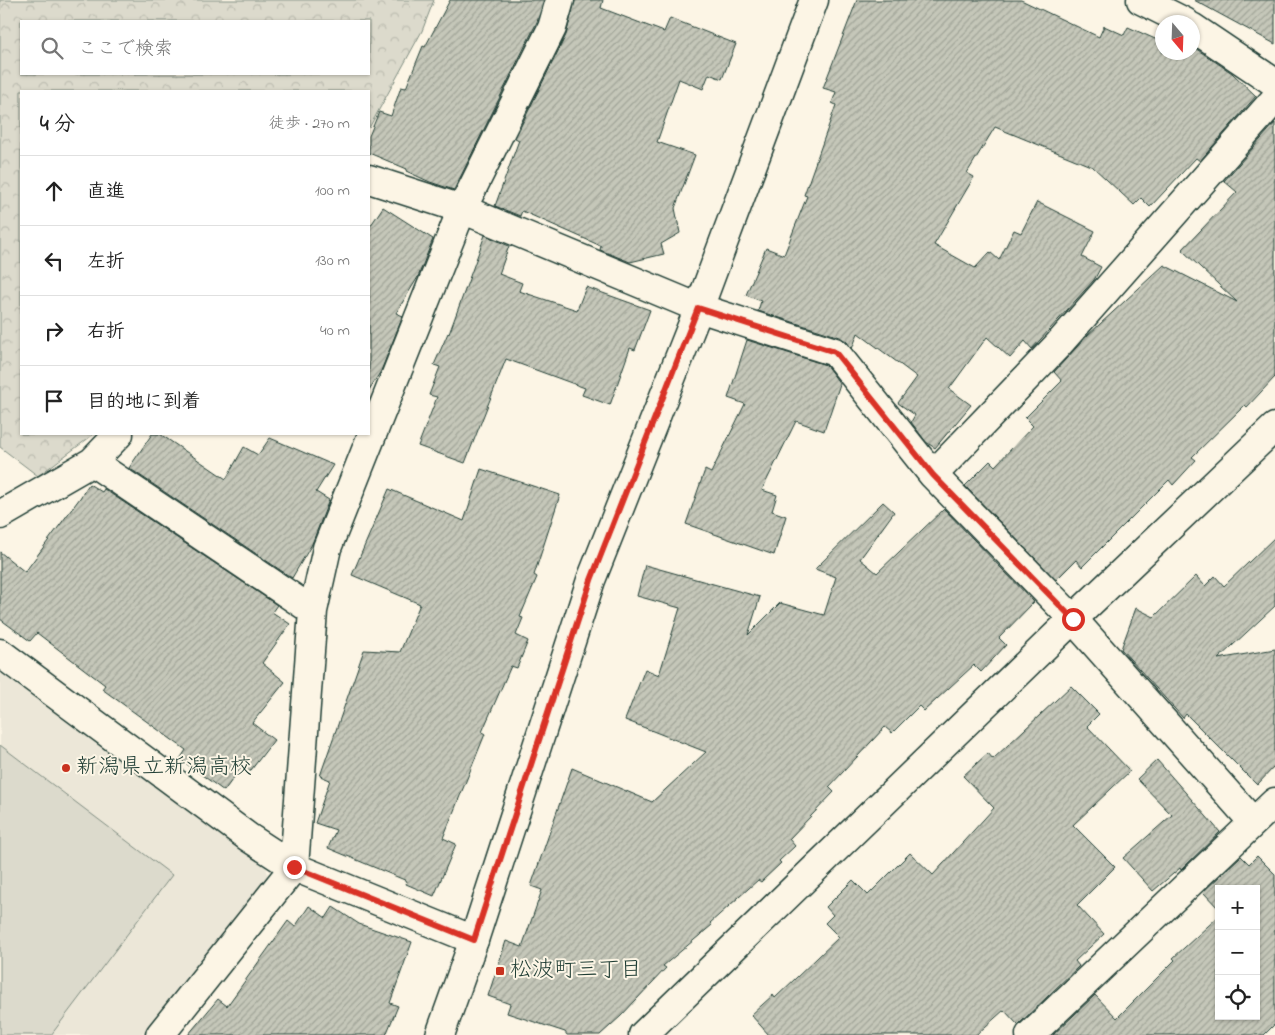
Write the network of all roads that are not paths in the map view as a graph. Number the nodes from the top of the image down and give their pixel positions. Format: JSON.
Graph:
{"nodes":[{"id":1,"x":560,"y":0,"type":"edge"},
{"id":2,"x":814,"y":0,"type":"edge"},
{"id":3,"x":1141,"y":0,"type":"edge"},
{"id":4,"x":1171,"y":15,"type":"edge"},
{"id":5,"x":1200,"y":32,"type":"edge"},
{"id":6,"x":1275,"y":83,"type":"edge"},
{"id":7,"x":1275,"y":99,"type":"edge"},
{"id":8,"x":370,"y":179,"type":"edge"},
{"id":9,"x":462,"y":209,"type":"junction"},
{"id":10,"x":698,"y":308,"type":"junction"},
{"id":11,"x":1275,"y":427,"type":"edge"},
{"id":12,"x":118,"y":435,"type":"edge"},
{"id":13,"x":92,"y":462,"type":"junction"},
{"id":14,"x":933,"y":475,"type":"junction"},
{"id":15,"x":0,"y":515,"type":"edge"},
{"id":16,"x":314,"y":611,"type":"junction"},
{"id":17,"x":1073,"y":619,"type":"junction"},
{"id":18,"x":0,"y":653,"type":"edge"},
{"id":19,"x":1275,"y":802,"type":"edge"},
{"id":20,"x":1253,"y":822,"type":"junction"},
{"id":21,"x":294,"y":867,"type":"junction"},
{"id":22,"x":474,"y":940,"type":"junction"},
{"id":23,"x":160,"y":1035,"type":"edge"},
{"id":24,"x":440,"y":1035,"type":"edge"},
{"id":25,"x":643,"y":1035,"type":"edge"},
{"id":26,"x":1030,"y":1035,"type":"edge"}],
"edges":[{"from":1,"to":9,"type":"street"},
{"from":2,"to":10,"type":"street"},
{"from":3,"to":4,"type":"street"},
{"from":5,"to":6,"type":"street"},
{"from":7,"to":14,"type":"street"},
{"from":8,"to":9,"type":"street"},
{"from":9,"to":10,"type":"street"},
{"from":9,"to":16,"type":"street"},
{"from":10,"to":14,"type":"street"},
{"from":10,"to":22,"type":"street"},
{"from":11,"to":17,"type":"street"},
{"from":12,"to":13,"type":"street"},
{"from":13,"to":15,"type":"street"},
{"from":13,"to":16,"type":"street"},
{"from":14,"to":17,"type":"street"},
{"from":16,"to":21,"type":"street"},
{"from":17,"to":20,"type":"street"},
{"from":17,"to":25,"type":"street"},
{"from":18,"to":21,"type":"street"},
{"from":19,"to":20,"type":"street"},
{"from":20,"to":26,"type":"street"},
{"from":21,"to":22,"type":"street"},
{"from":21,"to":23,"type":"street"},
{"from":22,"to":24,"type":"street"}]}
